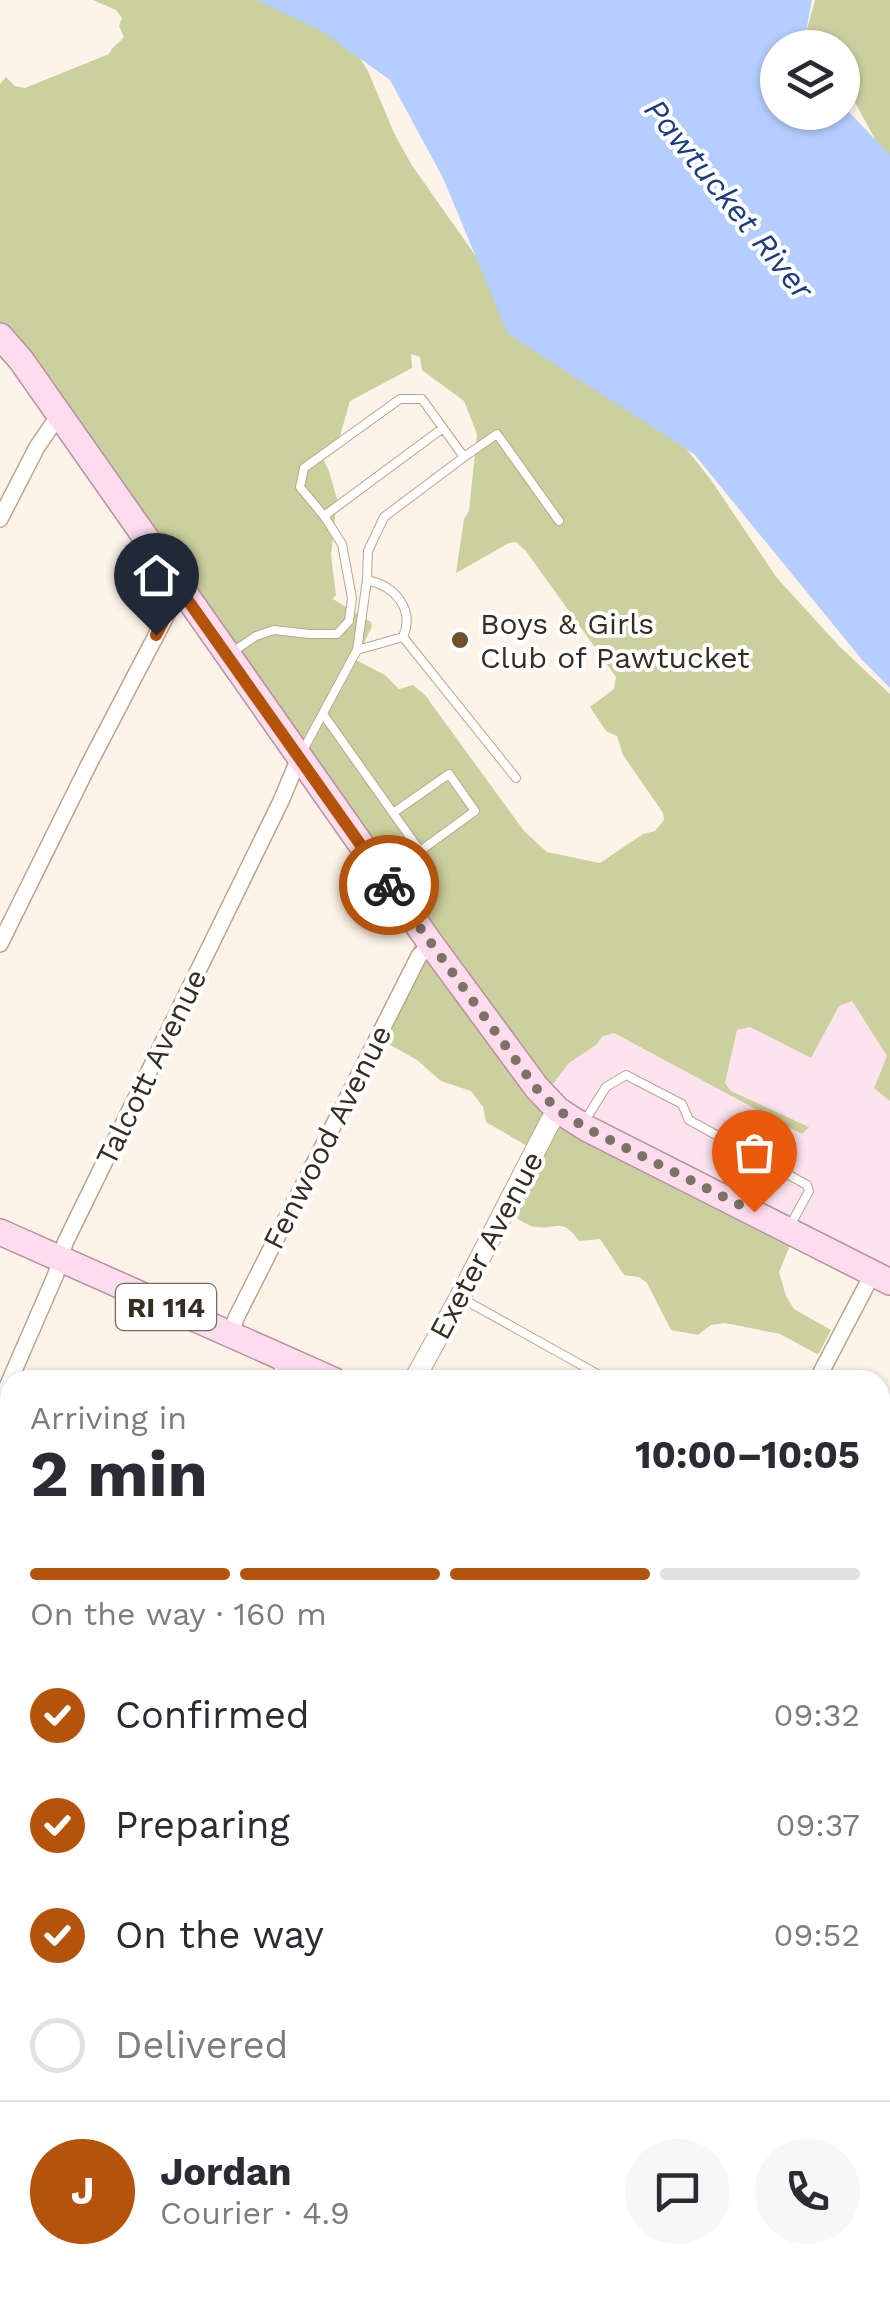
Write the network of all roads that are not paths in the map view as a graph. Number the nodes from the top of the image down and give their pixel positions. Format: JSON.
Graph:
{"nodes":[{"id":1,"x":0,"y":336,"type":"edge"},
{"id":2,"x":59,"y":415,"type":"junction"},
{"id":3,"x":444,"y":428,"type":"junction"},
{"id":4,"x":464,"y":457,"type":"junction"},
{"id":5,"x":324,"y":516,"type":"junction"},
{"id":6,"x":0,"y":519,"type":"edge"},
{"id":7,"x":559,"y":521,"type":"dead end"},
{"id":8,"x":367,"y":580,"type":"junction"},
{"id":9,"x":182,"y":592,"type":"junction"},
{"id":10,"x":403,"y":638,"type":"junction"},
{"id":11,"x":357,"y":650,"type":"junction"},
{"id":12,"x":227,"y":656,"type":"junction"},
{"id":13,"x":323,"y":714,"type":"junction"},
{"id":14,"x":299,"y":758,"type":"junction"},
{"id":15,"x":516,"y":778,"type":"dead end"},
{"id":16,"x":393,"y":813,"type":"junction"},
{"id":17,"x":0,"y":944,"type":"edge"},
{"id":18,"x":431,"y":944,"type":"junction"},
{"id":19,"x":558,"y":1110,"type":"junction"},
{"id":20,"x":582,"y":1125,"type":"junction"},
{"id":21,"x":777,"y":1168,"type":"junction"},
{"id":22,"x":754,"y":1212,"type":"junction"},
{"id":23,"x":788,"y":1230,"type":"junction"},
{"id":24,"x":0,"y":1232,"type":"edge"},
{"id":25,"x":61,"y":1260,"type":"junction"},
{"id":26,"x":882,"y":1277,"type":"edge"},
{"id":27,"x":460,"y":1297,"type":"junction"},
{"id":28,"x":231,"y":1335,"type":"junction"},
{"id":29,"x":280,"y":1356,"type":"junction"},
{"id":30,"x":14,"y":1370,"type":"edge"},
{"id":31,"x":286,"y":1370,"type":"edge"},
{"id":32,"x":312,"y":1370,"type":"edge"},
{"id":33,"x":420,"y":1370,"type":"edge"},
{"id":34,"x":590,"y":1370,"type":"edge"},
{"id":35,"x":823,"y":1370,"type":"edge"}],
"edges":[{"from":1,"to":2,"type":"main road"},
{"from":2,"to":6,"type":"street"},
{"from":2,"to":9,"type":"main road"},
{"from":3,"to":4,"type":"lane"},
{"from":3,"to":5,"type":"lane"},
{"from":3,"to":5,"type":"lane"},
{"from":4,"to":7,"type":"lane"},
{"from":4,"to":8,"type":"lane"},
{"from":5,"to":12,"type":"lane"},
{"from":8,"to":10,"type":"lane"},
{"from":8,"to":11,"type":"lane"},
{"from":9,"to":12,"type":"main road"},
{"from":9,"to":17,"type":"street"},
{"from":10,"to":11,"type":"lane"},
{"from":10,"to":15,"type":"lane"},
{"from":11,"to":13,"type":"lane"},
{"from":12,"to":14,"type":"main road"},
{"from":13,"to":14,"type":"lane"},
{"from":13,"to":16,"type":"lane"},
{"from":14,"to":18,"type":"main road"},
{"from":14,"to":25,"type":"street","name":"Talcott Avenue"},
{"from":16,"to":16,"type":"lane"},
{"from":18,"to":19,"type":"main road"},
{"from":18,"to":28,"type":"street","name":"Fenwood Avenue"},
{"from":19,"to":20,"type":"main road"},
{"from":19,"to":27,"type":"street","name":"Exeter Avenue"},
{"from":20,"to":21,"type":"lane"},
{"from":20,"to":22,"type":"main road"},
{"from":21,"to":22,"type":"lane"},
{"from":21,"to":23,"type":"lane"},
{"from":22,"to":23,"type":"main road"},
{"from":23,"to":26,"type":"main road"},
{"from":24,"to":25,"type":"main road","number":"RI 114"},
{"from":25,"to":28,"type":"main road","number":"RI 114"},
{"from":25,"to":30,"type":"street","name":"Talcott Avenue"},
{"from":26,"to":35,"type":"street"},
{"from":27,"to":33,"type":"street","name":"Exeter Avenue"},
{"from":27,"to":34,"type":"lane"},
{"from":28,"to":29,"type":"main road","number":"RI 114"},
{"from":29,"to":31,"type":"street"},
{"from":29,"to":32,"type":"main road","number":"RI 114"}]}
